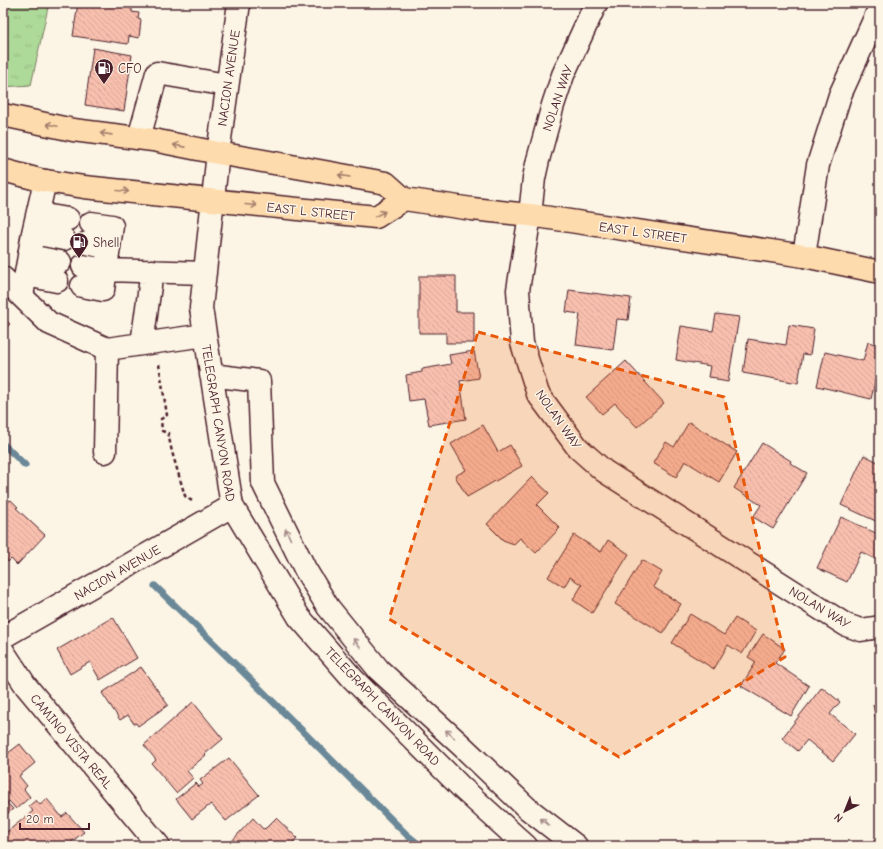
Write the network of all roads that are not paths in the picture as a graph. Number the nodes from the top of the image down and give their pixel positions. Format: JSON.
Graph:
{"nodes":[{"id":1,"x":239,"y":3,"type":"edge"},
{"id":2,"x":596,"y":3,"type":"edge"},
{"id":3,"x":880,"y":7,"type":"edge"},
{"id":4,"x":227,"y":85,"type":"junction"},
{"id":5,"x":3,"y":115,"type":"edge"},
{"id":6,"x":139,"y":138,"type":"junction"},
{"id":7,"x":218,"y":153,"type":"junction"},
{"id":8,"x":3,"y":170,"type":"edge"},
{"id":9,"x":45,"y":181,"type":"junction"},
{"id":10,"x":404,"y":199,"type":"junction"},
{"id":11,"x":212,"y":201,"type":"junction"},
{"id":12,"x":530,"y":216,"type":"junction"},
{"id":13,"x":35,"y":223,"type":"junction"},
{"id":14,"x":66,"y":229,"type":"dead end"},
{"id":15,"x":89,"y":233,"type":"dead end"},
{"id":16,"x":804,"y":256,"type":"junction"},
{"id":17,"x":27,"y":266,"type":"junction"},
{"id":18,"x":106,"y":270,"type":"junction"},
{"id":19,"x":59,"y":271,"type":"dead end"},
{"id":20,"x":152,"y":271,"type":"junction"},
{"id":21,"x":205,"y":272,"type":"junction"},
{"id":22,"x":880,"y":272,"type":"edge"},
{"id":23,"x":82,"y":276,"type":"dead end"},
{"id":24,"x":3,"y":278,"type":"edge"},
{"id":25,"x":22,"y":296,"type":"junction"},
{"id":26,"x":205,"y":335,"type":"junction"},
{"id":27,"x":150,"y":343,"type":"junction"},
{"id":28,"x":106,"y":349,"type":"junction"},
{"id":29,"x":211,"y":375,"type":"junction"},
{"id":30,"x":105,"y":452,"type":"dead end"},
{"id":31,"x":232,"y":506,"type":"junction"},
{"id":32,"x":880,"y":626,"type":"edge"},
{"id":33,"x":3,"y":637,"type":"edge"},
{"id":34,"x":3,"y":652,"type":"edge"},
{"id":35,"x":159,"y":846,"type":"edge"},
{"id":36,"x":526,"y":846,"type":"edge"},
{"id":37,"x":576,"y":846,"type":"edge"}],
"edges":[{"from":1,"to":4,"type":"street","name":"NACION AVENUE"},
{"from":2,"to":12,"type":"street","name":"NOLAN WAY"},
{"from":3,"to":16,"type":"street"},
{"from":4,"to":6,"type":"street"},
{"from":4,"to":7,"type":"street","name":"NACION AVENUE"},
{"from":6,"to":5,"type":"main road","one_way":true},
{"from":7,"to":6,"type":"main road","one_way":true},
{"from":10,"to":7,"type":"main road","one_way":true},
{"from":7,"to":11,"type":"street","name":"TELEGRAPH CANYON ROAD"},
{"from":8,"to":9,"type":"main road"},
{"from":9,"to":11,"type":"main road","one_way":true},
{"from":9,"to":13,"type":"street"},
{"from":11,"to":10,"type":"main road","name":"EAST L STREET","one_way":true},
{"from":10,"to":12,"type":"main road","name":"EAST L STREET"},
{"from":11,"to":21,"type":"street","name":"TELEGRAPH CANYON ROAD"},
{"from":12,"to":16,"type":"main road","name":"EAST L STREET"},
{"from":12,"to":32,"type":"street","name":"NOLAN WAY"},
{"from":13,"to":14,"type":"street"},
{"from":13,"to":17,"type":"street"},
{"from":15,"to":18,"type":"street"},
{"from":16,"to":22,"type":"main road","name":"EAST L STREET"},
{"from":17,"to":19,"type":"street"},
{"from":17,"to":25,"type":"street"},
{"from":18,"to":20,"type":"street"},
{"from":18,"to":23,"type":"street"},
{"from":20,"to":21,"type":"street"},
{"from":20,"to":27,"type":"street"},
{"from":21,"to":26,"type":"street","name":"TELEGRAPH CANYON ROAD"},
{"from":24,"to":25,"type":"street"},
{"from":25,"to":28,"type":"street"},
{"from":26,"to":27,"type":"street"},
{"from":26,"to":29,"type":"street","name":"TELEGRAPH CANYON ROAD"},
{"from":27,"to":28,"type":"street"},
{"from":28,"to":30,"type":"street"},
{"from":29,"to":31,"type":"street","name":"TELEGRAPH CANYON ROAD"},
{"from":37,"to":29,"type":"street","one_way":true},
{"from":31,"to":33,"type":"street","name":"NACION AVENUE"},
{"from":31,"to":36,"type":"street","name":"TELEGRAPH CANYON ROAD"},
{"from":34,"to":35,"type":"street","name":"CAMINO VISTA REAL"}]}
